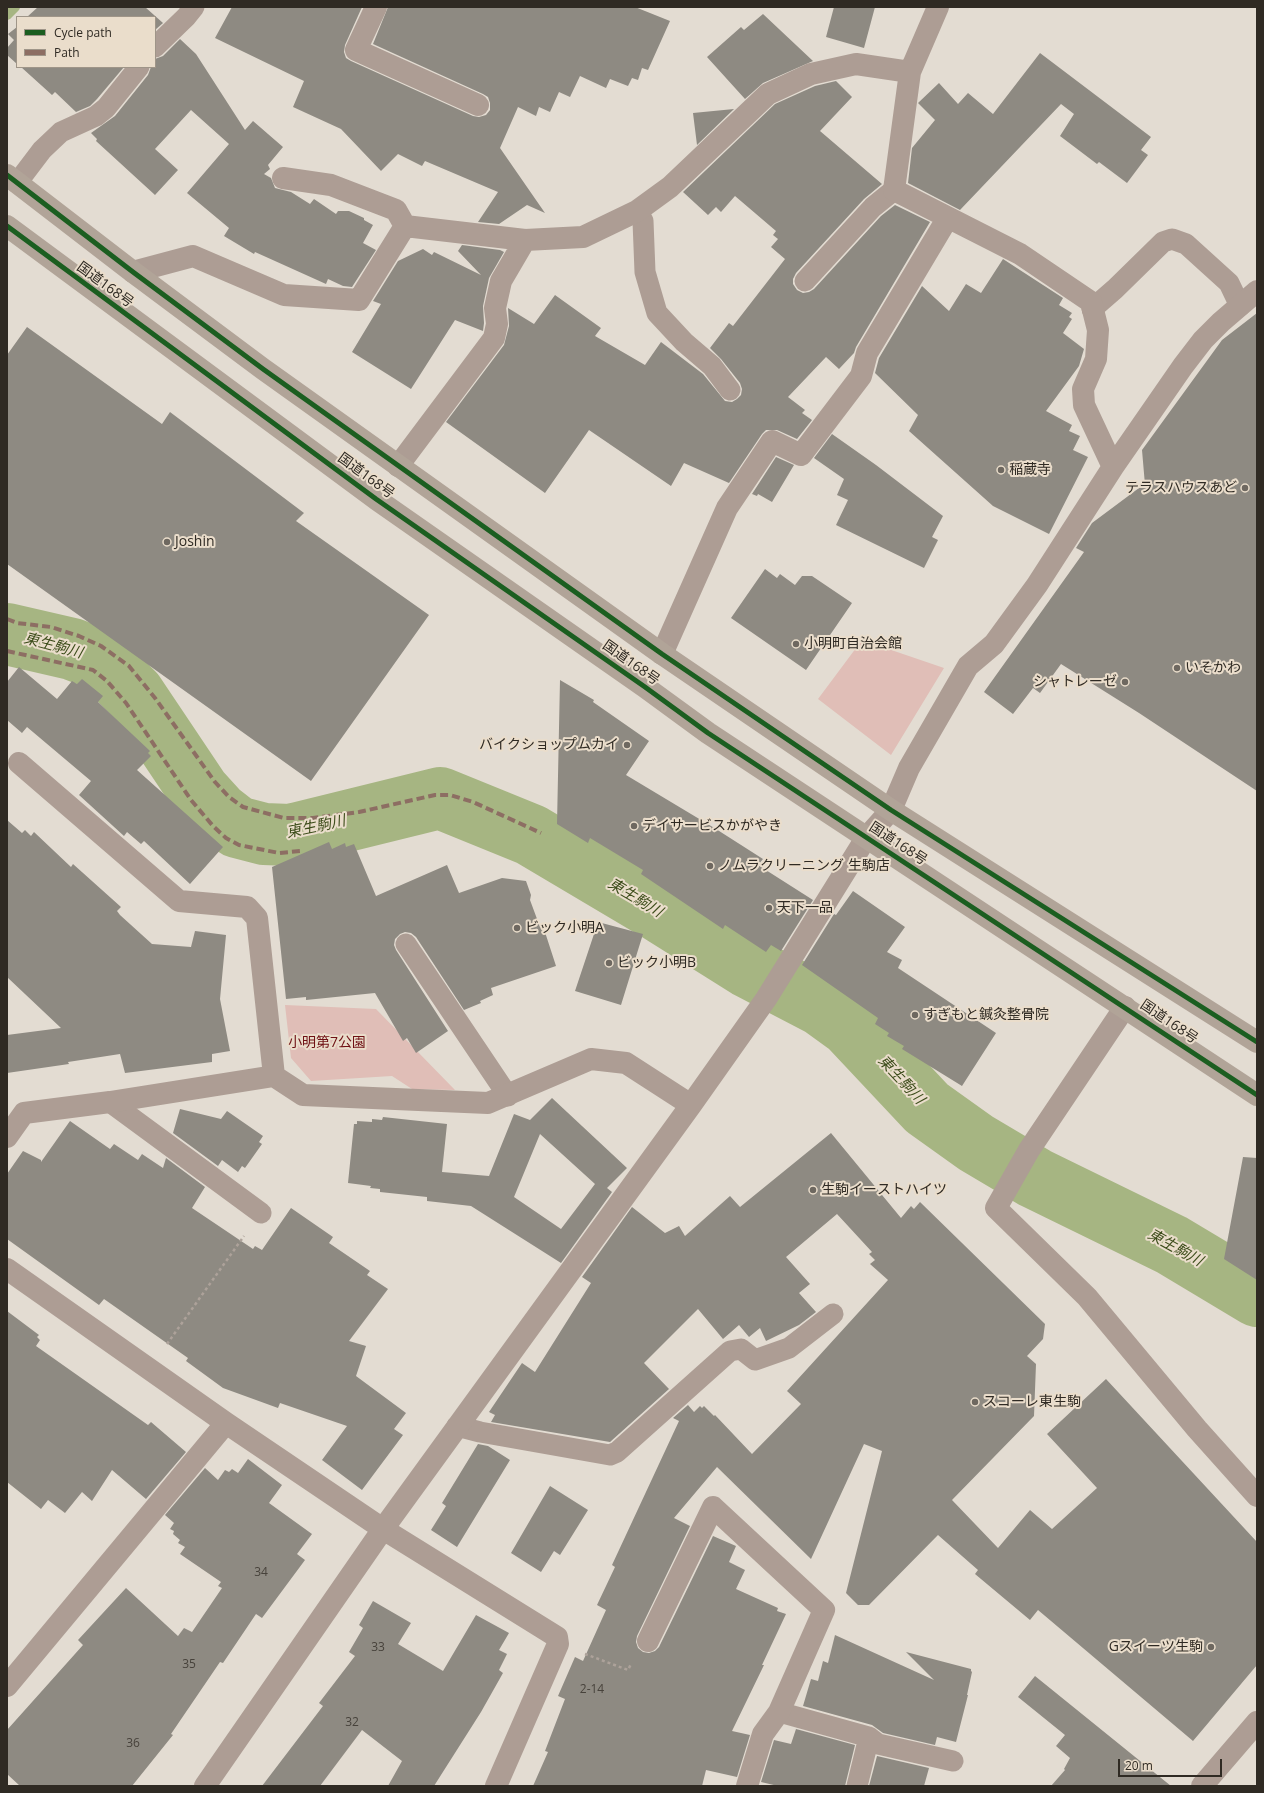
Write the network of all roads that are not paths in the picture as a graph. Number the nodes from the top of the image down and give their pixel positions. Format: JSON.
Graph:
{"nodes":[{"id":1,"x":194,"y":7,"type":"edge"},
{"id":2,"x":376,"y":7,"type":"edge"},
{"id":3,"x":938,"y":7,"type":"edge"},
{"id":4,"x":156,"y":46,"type":"edge"},
{"id":5,"x":138,"y":68,"type":"edge"},
{"id":6,"x":910,"y":72,"type":"junction"},
{"id":7,"x":478,"y":105,"type":"dead end"},
{"id":8,"x":283,"y":178,"type":"dead end"},
{"id":9,"x":12,"y":179,"type":"edge"},
{"id":10,"x":894,"y":190,"type":"junction"},
{"id":11,"x":637,"y":211,"type":"junction"},
{"id":12,"x":947,"y":218,"type":"junction"},
{"id":13,"x":406,"y":226,"type":"junction"},
{"id":14,"x":9,"y":230,"type":"edge"},
{"id":15,"x":525,"y":240,"type":"junction"},
{"id":16,"x":133,"y":272,"type":"junction"},
{"id":17,"x":805,"y":281,"type":"dead end"},
{"id":18,"x":1257,"y":291,"type":"edge"},
{"id":19,"x":1240,"y":306,"type":"junction"},
{"id":20,"x":1092,"y":309,"type":"junction"},
{"id":21,"x":730,"y":390,"type":"dead end"},
{"id":22,"x":398,"y":466,"type":"junction"},
{"id":23,"x":1113,"y":467,"type":"junction"},
{"id":24,"x":662,"y":654,"type":"junction"},
{"id":25,"x":18,"y":763,"type":"dead end"},
{"id":26,"x":891,"y":810,"type":"junction"},
{"id":27,"x":866,"y":838,"type":"junction"},
{"id":28,"x":406,"y":944,"type":"dead end"},
{"id":29,"x":1125,"y":1007,"type":"junction"},
{"id":30,"x":1257,"y":1042,"type":"edge"},
{"id":31,"x":274,"y":1076,"type":"junction"},
{"id":32,"x":1257,"y":1095,"type":"edge"},
{"id":33,"x":508,"y":1096,"type":"junction"},
{"id":34,"x":110,"y":1102,"type":"junction"},
{"id":35,"x":691,"y":1105,"type":"junction"},
{"id":36,"x":15,"y":1110,"type":"edge"},
{"id":37,"x":7,"y":1137,"type":"edge"},
{"id":38,"x":261,"y":1213,"type":"road end"},
{"id":39,"x":7,"y":1270,"type":"edge"},
{"id":40,"x":833,"y":1314,"type":"dead end"},
{"id":41,"x":226,"y":1423,"type":"junction"},
{"id":42,"x":457,"y":1426,"type":"junction"},
{"id":43,"x":1257,"y":1496,"type":"edge"},
{"id":44,"x":383,"y":1529,"type":"junction"},
{"id":45,"x":648,"y":1641,"type":"road end"},
{"id":46,"x":7,"y":1686,"type":"edge"},
{"id":47,"x":779,"y":1712,"type":"junction"},
{"id":48,"x":1257,"y":1722,"type":"edge"},
{"id":49,"x":870,"y":1737,"type":"junction"},
{"id":50,"x":953,"y":1761,"type":"dead end"},
{"id":51,"x":205,"y":1786,"type":"edge"},
{"id":52,"x":496,"y":1786,"type":"edge"},
{"id":53,"x":747,"y":1786,"type":"edge"},
{"id":54,"x":856,"y":1786,"type":"edge"},
{"id":55,"x":1202,"y":1786,"type":"edge"}],
"edges":[{"from":1,"to":4,"type":"lane"},
{"from":2,"to":7,"type":"street"},
{"from":3,"to":6,"type":"street"},
{"from":5,"to":9,"type":"lane"},
{"from":6,"to":10,"type":"street"},
{"from":6,"to":11,"type":"street"},
{"from":8,"to":13,"type":"street"},
{"from":9,"to":16,"type":"highway","name":"国道168号"},
{"from":10,"to":12,"type":"street"},
{"from":10,"to":17,"type":"lane"},
{"from":11,"to":15,"type":"street"},
{"from":11,"to":21,"type":"lane"},
{"from":12,"to":20,"type":"street"},
{"from":12,"to":24,"type":"street"},
{"from":13,"to":15,"type":"street"},
{"from":13,"to":16,"type":"street"},
{"from":14,"to":27,"type":"highway","name":"国道168号"},
{"from":15,"to":22,"type":"street"},
{"from":16,"to":22,"type":"highway","name":"国道168号"},
{"from":18,"to":19,"type":"street"},
{"from":19,"to":20,"type":"lane"},
{"from":19,"to":23,"type":"street"},
{"from":20,"to":23,"type":"street"},
{"from":22,"to":24,"type":"highway","name":"国道168号"},
{"from":23,"to":26,"type":"street"},
{"from":24,"to":26,"type":"highway","name":"国道168号"},
{"from":25,"to":31,"type":"street"},
{"from":26,"to":27,"type":"street"},
{"from":26,"to":30,"type":"highway","name":"国道168号"},
{"from":27,"to":29,"type":"highway","name":"国道168号"},
{"from":27,"to":35,"type":"street"},
{"from":28,"to":33,"type":"lane"},
{"from":29,"to":32,"type":"highway","name":"国道168号"},
{"from":29,"to":43,"type":"street"},
{"from":31,"to":33,"type":"street"},
{"from":31,"to":34,"type":"street"},
{"from":33,"to":35,"type":"street"},
{"from":34,"to":36,"type":"street"},
{"from":34,"to":38,"type":"lane"},
{"from":35,"to":42,"type":"street"},
{"from":36,"to":37,"type":"street"},
{"from":39,"to":41,"type":"street"},
{"from":40,"to":42,"type":"lane"},
{"from":41,"to":44,"type":"street"},
{"from":41,"to":46,"type":"street"},
{"from":42,"to":44,"type":"street"},
{"from":44,"to":51,"type":"street"},
{"from":44,"to":52,"type":"street"},
{"from":45,"to":47,"type":"street"},
{"from":47,"to":49,"type":"lane"},
{"from":47,"to":53,"type":"street"},
{"from":48,"to":55,"type":"street"},
{"from":49,"to":50,"type":"lane"},
{"from":49,"to":54,"type":"lane"}]}
